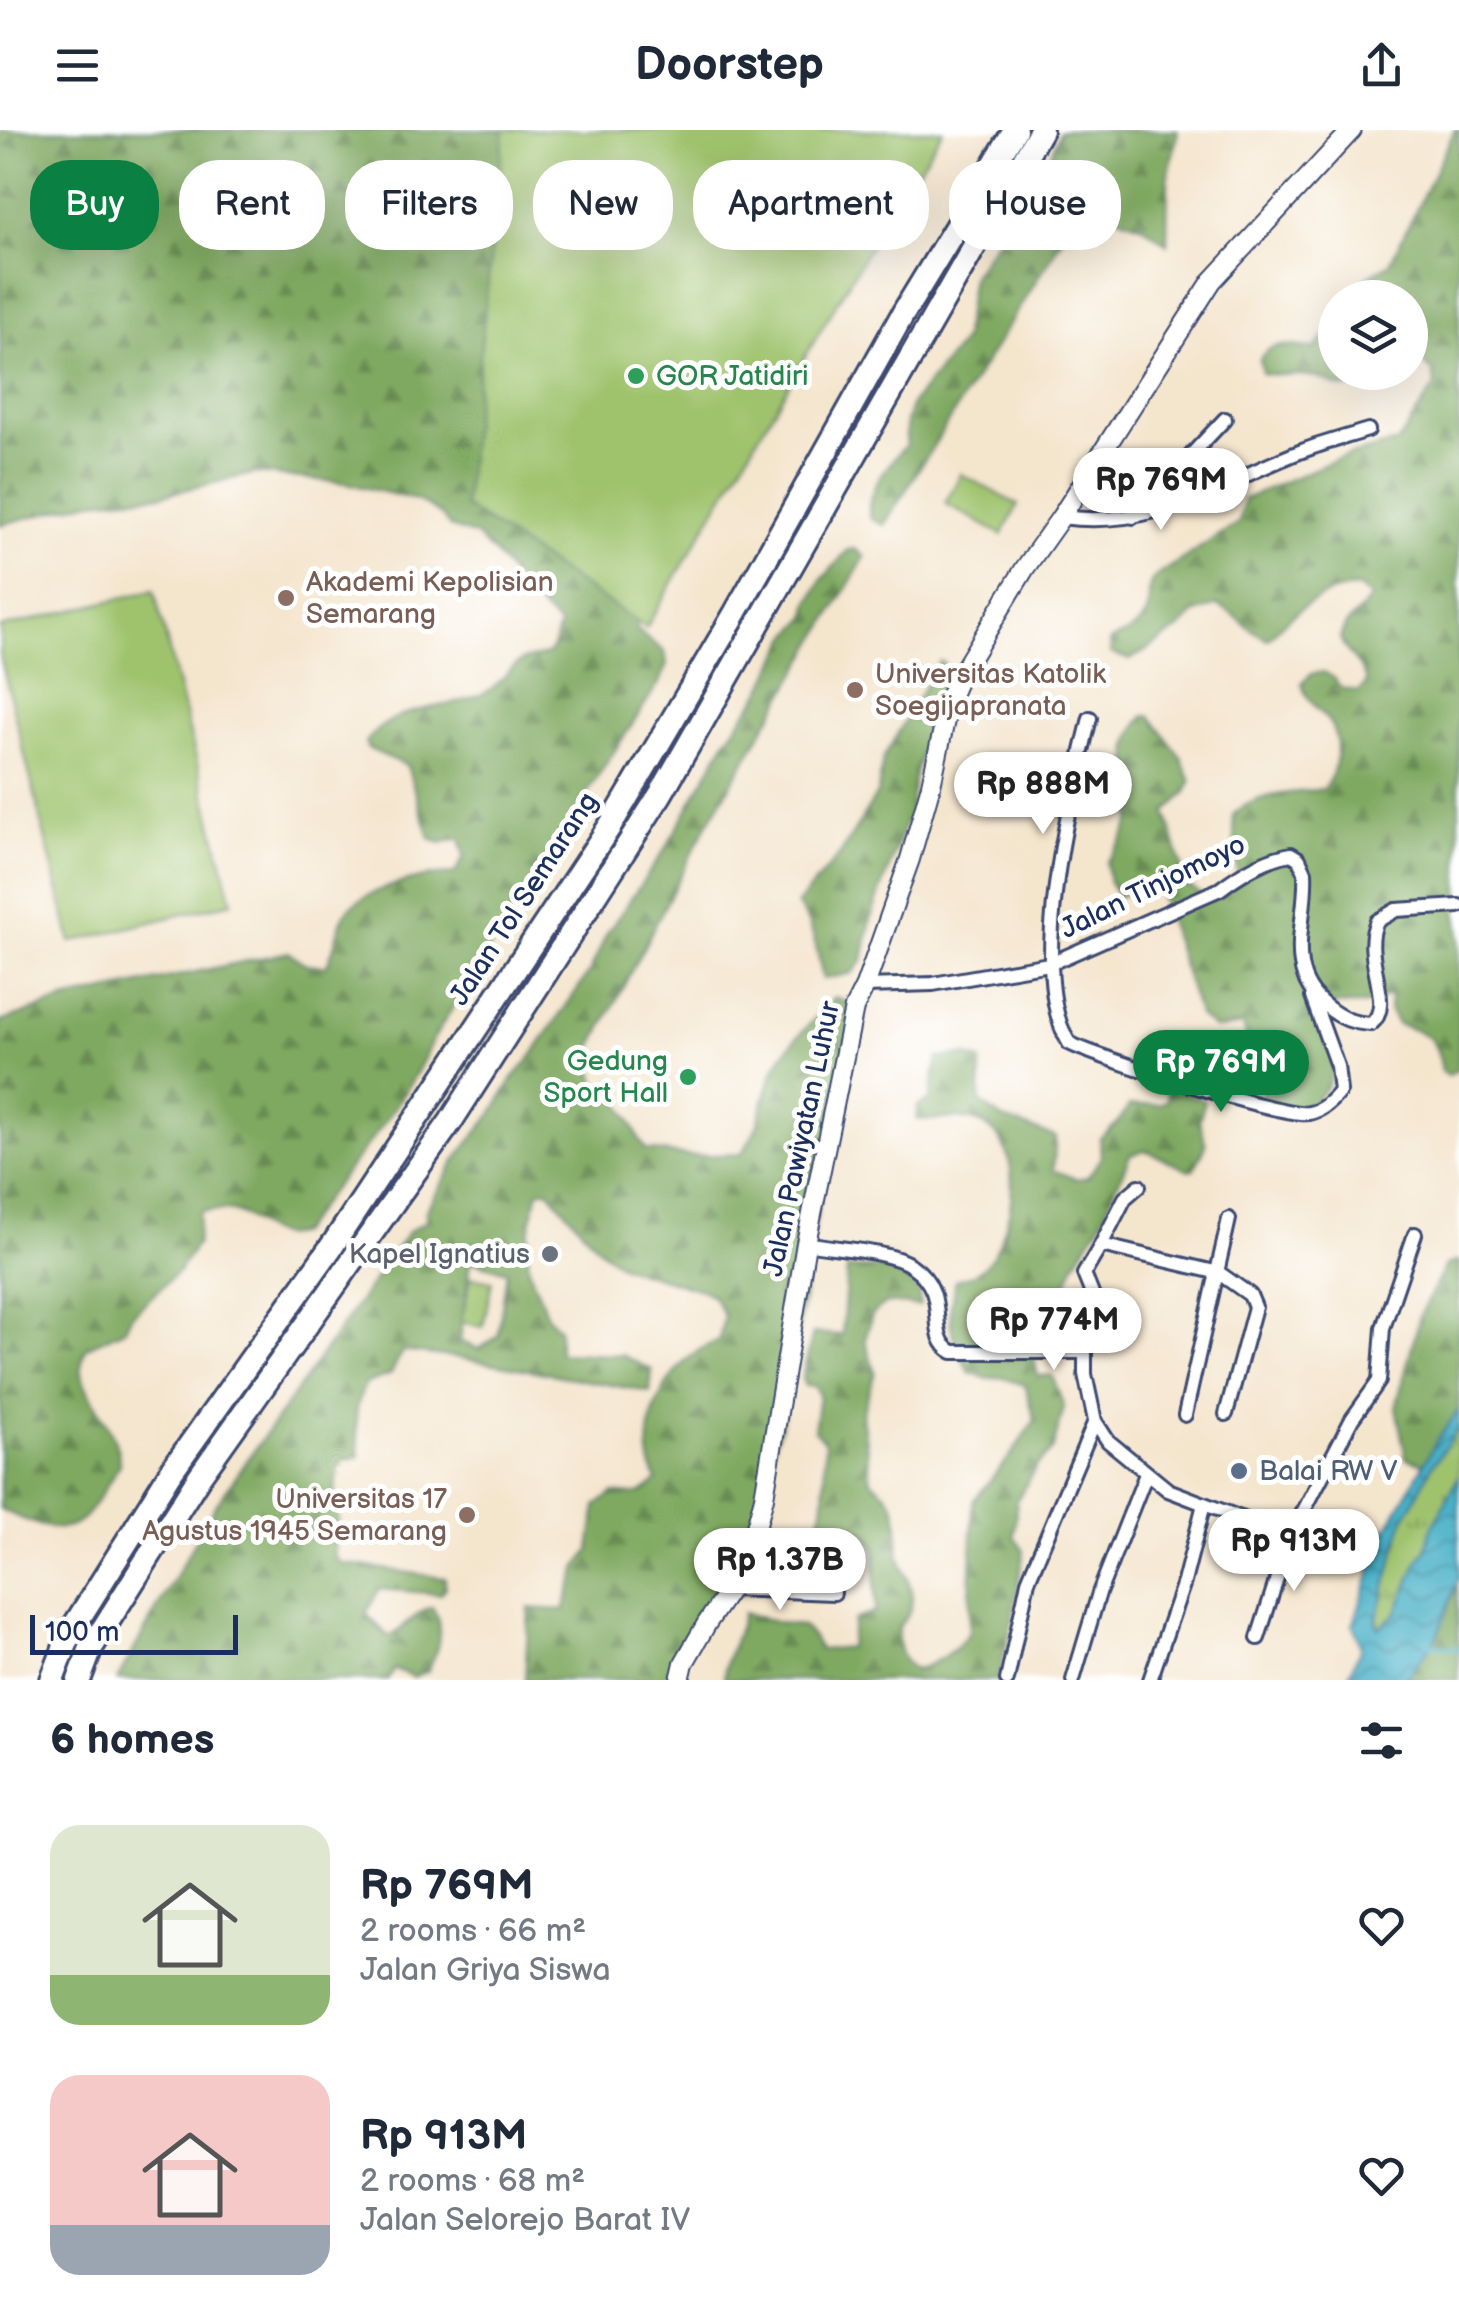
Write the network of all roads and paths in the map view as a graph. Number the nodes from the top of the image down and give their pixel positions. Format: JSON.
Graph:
{"nodes":[{"id":1,"x":1014,"y":130,"type":"edge"},
{"id":2,"x":1041,"y":130,"type":"edge"},
{"id":3,"x":1352,"y":130,"type":"edge"},
{"id":4,"x":1225,"y":419,"type":"dead end"},
{"id":5,"x":1368,"y":430,"type":"dead end"},
{"id":6,"x":1062,"y":517,"type":"junction"},
{"id":7,"x":1131,"y":518,"type":"junction"},
{"id":8,"x":1090,"y":718,"type":"dead end"},
{"id":9,"x":1459,"y":906,"type":"edge"},
{"id":10,"x":1049,"y":964,"type":"junction"},
{"id":11,"x":865,"y":986,"type":"junction"},
{"id":12,"x":1311,"y":995,"type":"junction"},
{"id":13,"x":1139,"y":1186,"type":"dead end"},
{"id":14,"x":1229,"y":1219,"type":"dead end"},
{"id":15,"x":1415,"y":1234,"type":"dead end"},
{"id":16,"x":806,"y":1243,"type":"junction"},
{"id":17,"x":1101,"y":1245,"type":"junction"},
{"id":18,"x":1219,"y":1273,"type":"junction"},
{"id":19,"x":1085,"y":1352,"type":"junction"},
{"id":20,"x":1226,"y":1414,"type":"dead end"},
{"id":21,"x":1184,"y":1415,"type":"dead end"},
{"id":22,"x":1095,"y":1421,"type":"junction"},
{"id":23,"x":1146,"y":1474,"type":"junction"},
{"id":24,"x":1204,"y":1504,"type":"junction"},
{"id":25,"x":1290,"y":1537,"type":"junction"},
{"id":26,"x":730,"y":1589,"type":"junction"},
{"id":27,"x":834,"y":1594,"type":"dead end"},
{"id":28,"x":1258,"y":1638,"type":"dead end"},
{"id":29,"x":1152,"y":1676,"type":"edge"},
{"id":30,"x":52,"y":1680,"type":"edge"},
{"id":31,"x":79,"y":1680,"type":"edge"},
{"id":32,"x":680,"y":1680,"type":"edge"},
{"id":33,"x":1007,"y":1680,"type":"edge"},
{"id":34,"x":1073,"y":1680,"type":"edge"}],
"edges":[{"from":1,"to":30,"type":"highway","name":"Jalan Tol Semarang"},
{"from":2,"to":31,"type":"highway","name":"Jalan Tol Semarang"},
{"from":3,"to":6,"type":"main road","name":"Jalan Pawiyatan Luhur"},
{"from":4,"to":7,"type":"street"},
{"from":5,"to":7,"type":"street"},
{"from":6,"to":7,"type":"street"},
{"from":6,"to":11,"type":"main road","name":"Jalan Pawiyatan Luhur"},
{"from":8,"to":10,"type":"street"},
{"from":9,"to":12,"type":"street"},
{"from":10,"to":11,"type":"street","name":"Jalan Tinjomoyo"},
{"from":10,"to":12,"type":"street","name":"Jalan Tinjomoyo"},
{"from":10,"to":12,"type":"street"},
{"from":11,"to":16,"type":"main road","name":"Jalan Pawiyatan Luhur"},
{"from":13,"to":17,"type":"street"},
{"from":14,"to":18,"type":"street"},
{"from":15,"to":25,"type":"street"},
{"from":16,"to":19,"type":"street"},
{"from":16,"to":26,"type":"main road","name":"Jalan Pawiyatan Luhur"},
{"from":17,"to":18,"type":"street"},
{"from":17,"to":19,"type":"street"},
{"from":18,"to":20,"type":"street"},
{"from":18,"to":21,"type":"street"},
{"from":19,"to":22,"type":"street"},
{"from":22,"to":23,"type":"street"},
{"from":22,"to":33,"type":"street"},
{"from":23,"to":24,"type":"street"},
{"from":23,"to":34,"type":"street"},
{"from":24,"to":25,"type":"street"},
{"from":24,"to":29,"type":"street"},
{"from":25,"to":28,"type":"street"},
{"from":26,"to":27,"type":"street"},
{"from":26,"to":32,"type":"main road","name":"Jalan Pawiyatan Luhur"}]}
